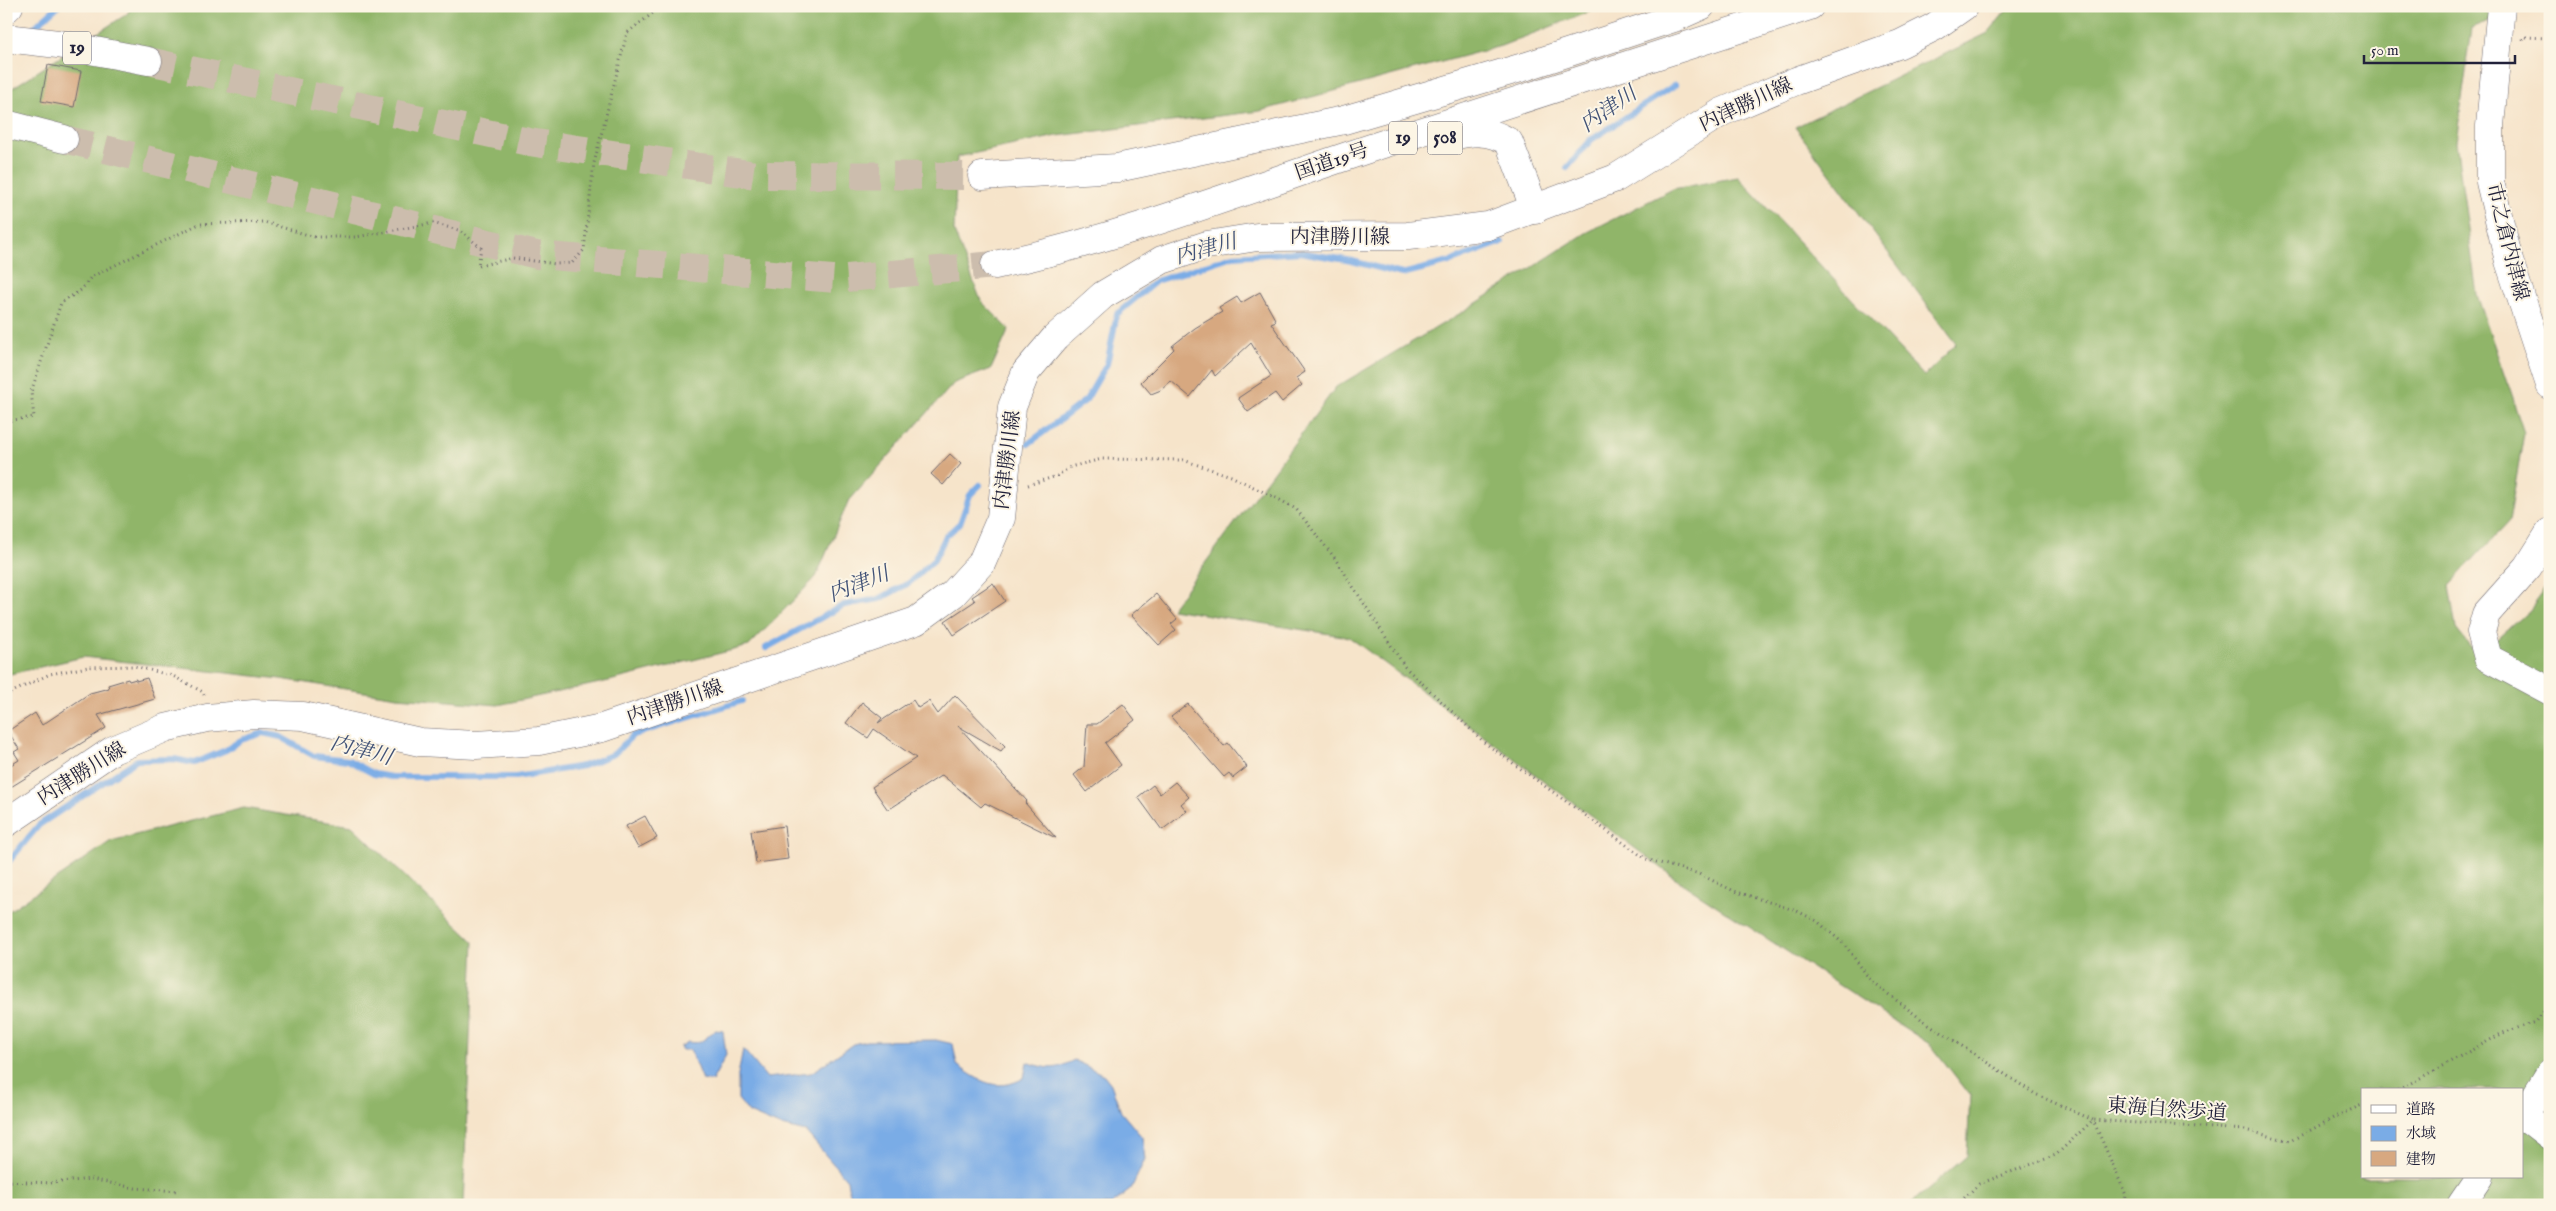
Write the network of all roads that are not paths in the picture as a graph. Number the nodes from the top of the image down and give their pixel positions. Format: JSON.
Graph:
{"nodes":[{"id":1,"x":1701,"y":6,"type":"edge"},
{"id":2,"x":1810,"y":6,"type":"edge"},
{"id":3,"x":1964,"y":6,"type":"edge"},
{"id":4,"x":2501,"y":6,"type":"edge"},
{"id":5,"x":6,"y":38,"type":"edge"},
{"id":6,"x":148,"y":61,"type":"tunnel mouth"},
{"id":7,"x":1633,"y":63,"type":"junction"},
{"id":8,"x":6,"y":124,"type":"edge"},
{"id":9,"x":64,"y":139,"type":"tunnel mouth"},
{"id":10,"x":1509,"y":142,"type":"junction"},
{"id":11,"x":1380,"y":145,"type":"junction"},
{"id":12,"x":982,"y":176,"type":"tunnel mouth"},
{"id":13,"x":1536,"y":210,"type":"junction"},
{"id":14,"x":995,"y":265,"type":"tunnel mouth"},
{"id":15,"x":2550,"y":385,"type":"edge"},
{"id":16,"x":2550,"y":532,"type":"edge"},
{"id":17,"x":2550,"y":691,"type":"edge"},
{"id":18,"x":6,"y":823,"type":"edge"},
{"id":19,"x":2550,"y":1073,"type":"edge"},
{"id":20,"x":2524,"y":1115,"type":"edge"},
{"id":21,"x":2524,"y":1118,"type":"edge"},
{"id":22,"x":2550,"y":1136,"type":"edge"},
{"id":23,"x":2479,"y":1178,"type":"edge"},
{"id":24,"x":2461,"y":1205,"type":"edge"}],
"edges":[{"from":1,"to":12,"type":"main road","name":"国道19号","number":"19"},
{"from":2,"to":7,"type":"main road","name":"国道19号","number":"19"},
{"from":3,"to":13,"type":"main road","name":"内津勝川線"},
{"from":4,"to":15,"type":"main road","name":"市之倉内津線"},
{"from":5,"to":6,"type":"main road","number":"19"},
{"from":7,"to":10,"type":"main road"},
{"from":7,"to":11,"type":"main road","name":"国道19号","number":"19"},
{"from":8,"to":9,"type":"main road"},
{"from":10,"to":11,"type":"main road","number":"508"},
{"from":10,"to":13,"type":"main road"},
{"from":11,"to":14,"type":"main road","name":"国道19号","number":"19"},
{"from":13,"to":18,"type":"main road","name":"内津勝川線"},
{"from":16,"to":17,"type":"main road"},
{"from":19,"to":20,"type":"main road"},
{"from":21,"to":22,"type":"main road"},
{"from":23,"to":24,"type":"main road"}]}
